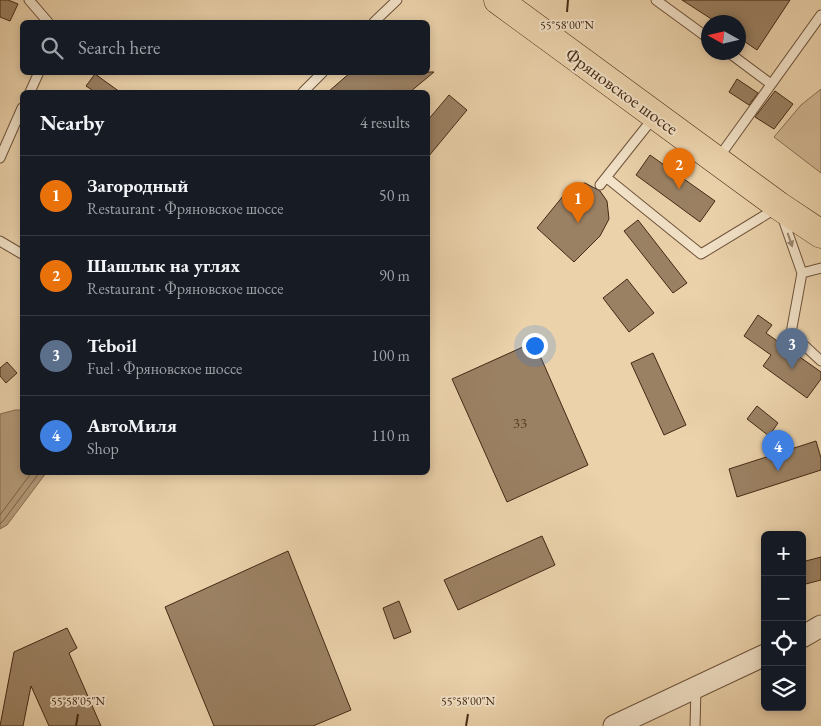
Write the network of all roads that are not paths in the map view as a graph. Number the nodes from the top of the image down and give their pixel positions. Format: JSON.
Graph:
{"nodes":[{"id":1,"x":29,"y":0,"type":"edge"},
{"id":2,"x":397,"y":0,"type":"edge"},
{"id":3,"x":498,"y":0,"type":"edge"},
{"id":4,"x":656,"y":0,"type":"edge"},
{"id":5,"x":821,"y":15,"type":"edge"},
{"id":6,"x":46,"y":20,"type":"edge"},
{"id":7,"x":376,"y":20,"type":"edge"},
{"id":8,"x":701,"y":33,"type":"edge"},
{"id":9,"x":739,"y":60,"type":"edge"},
{"id":10,"x":38,"y":75,"type":"edge"},
{"id":11,"x":320,"y":75,"type":"edge"},
{"id":12,"x":771,"y":84,"type":"junction"},
{"id":13,"x":31,"y":90,"type":"edge"},
{"id":14,"x":305,"y":90,"type":"edge"},
{"id":15,"x":20,"y":113,"type":"edge"},
{"id":16,"x":655,"y":115,"type":"junction"},
{"id":17,"x":0,"y":158,"type":"edge"},
{"id":18,"x":716,"y":160,"type":"junction"},
{"id":19,"x":606,"y":178,"type":"junction"},
{"id":20,"x":600,"y":185,"type":"dead end"},
{"id":21,"x":779,"y":206,"type":"junction"},
{"id":22,"x":821,"y":234,"type":"edge"},
{"id":23,"x":0,"y":241,"type":"edge"},
{"id":24,"x":20,"y":253,"type":"edge"},
{"id":25,"x":821,"y":268,"type":"edge"},
{"id":26,"x":802,"y":273,"type":"junction"},
{"id":27,"x":821,"y":361,"type":"edge"},
{"id":28,"x":821,"y":626,"type":"edge"},
{"id":29,"x":806,"y":635,"type":"edge"},
{"id":30,"x":761,"y":657,"type":"edge"},
{"id":31,"x":696,"y":687,"type":"junction"},
{"id":32,"x":614,"y":726,"type":"edge"},
{"id":33,"x":695,"y":726,"type":"edge"}],
"edges":[{"from":1,"to":6,"type":"lane"},
{"from":2,"to":7,"type":"lane"},
{"from":3,"to":16,"type":"main road","name":"Фряновское шоссе"},
{"from":4,"to":8,"type":"lane"},
{"from":5,"to":12,"type":"lane"},
{"from":9,"to":12,"type":"lane"},
{"from":10,"to":13,"type":"lane"},
{"from":11,"to":14,"type":"lane"},
{"from":12,"to":18,"type":"lane"},
{"from":15,"to":17,"type":"lane"},
{"from":16,"to":18,"type":"main road","name":"Фряновское шоссе"},
{"from":16,"to":19,"type":"lane"},
{"from":18,"to":21,"type":"main road","name":"Фряновское шоссе"},
{"from":19,"to":20,"type":"lane"},
{"from":19,"to":21,"type":"lane"},
{"from":21,"to":22,"type":"main road","name":"Фряновское шоссе"},
{"from":21,"to":26,"type":"lane","one_way":true},
{"from":23,"to":24,"type":"lane"},
{"from":25,"to":26,"type":"lane"},
{"from":26,"to":27,"type":"lane"},
{"from":28,"to":29,"type":"street"},
{"from":30,"to":31,"type":"street"},
{"from":31,"to":32,"type":"street"},
{"from":31,"to":33,"type":"lane"}]}
